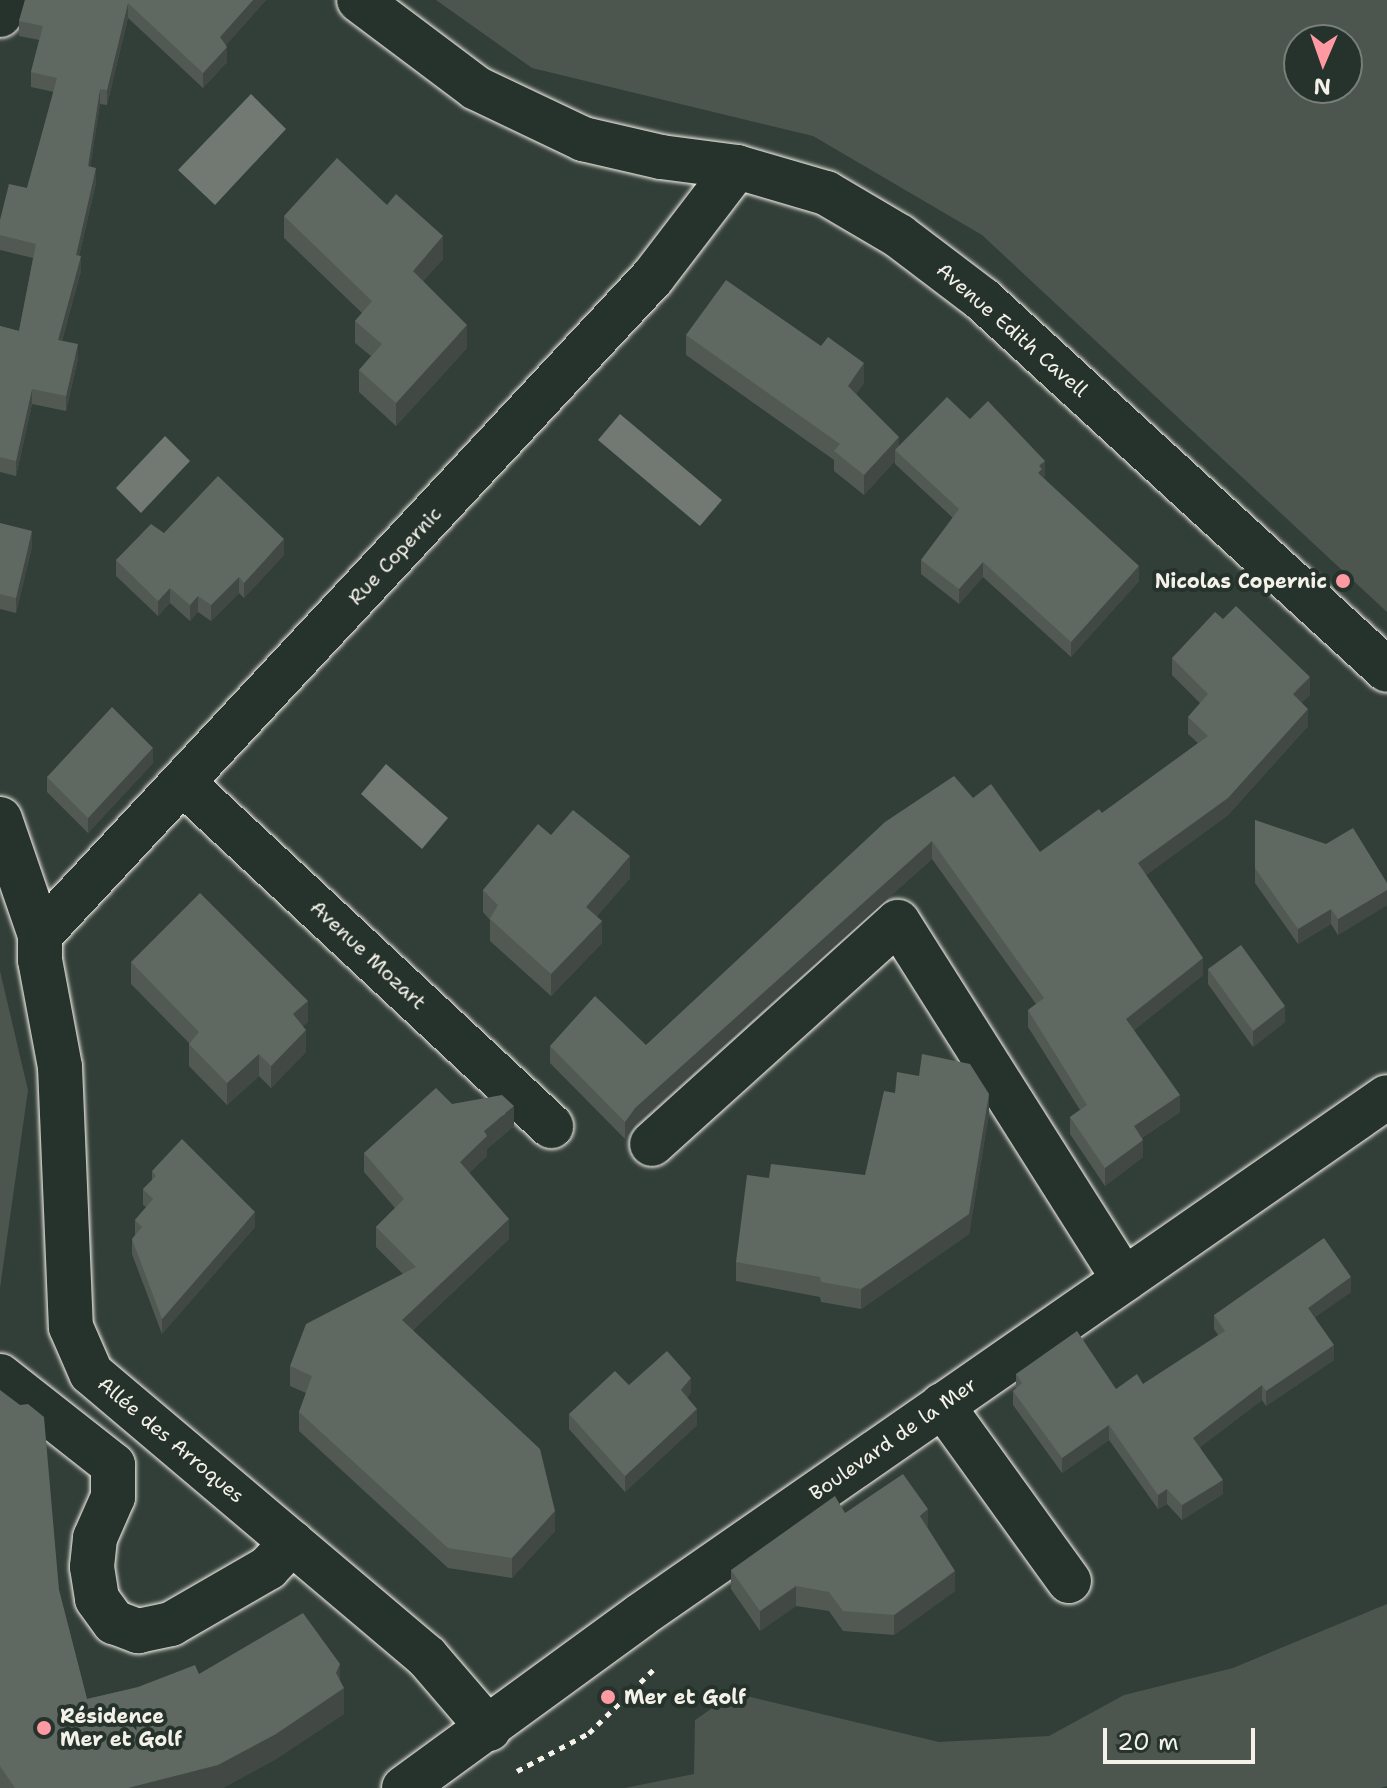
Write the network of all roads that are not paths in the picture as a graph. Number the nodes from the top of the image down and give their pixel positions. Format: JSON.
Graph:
{"nodes":[{"id":1,"x":4,"y":0,"type":"edge"},
{"id":2,"x":359,"y":0,"type":"edge"},
{"id":3,"x":0,"y":15,"type":"edge"},
{"id":4,"x":737,"y":167,"type":"junction"},
{"id":5,"x":1387,"y":670,"type":"edge"},
{"id":6,"x":184,"y":784,"type":"junction"},
{"id":7,"x":0,"y":819,"type":"edge"},
{"id":8,"x":40,"y":935,"type":"junction"},
{"id":9,"x":1387,"y":1097,"type":"edge"},
{"id":10,"x":551,"y":1126,"type":"dead end"},
{"id":11,"x":652,"y":1144,"type":"dead end"},
{"id":12,"x":1124,"y":1279,"type":"junction"},
{"id":13,"x":0,"y":1376,"type":"edge"},
{"id":14,"x":942,"y":1405,"type":"junction"},
{"id":15,"x":292,"y":1542,"type":"junction"},
{"id":16,"x":1069,"y":1581,"type":"dead end"},
{"id":17,"x":489,"y":1729,"type":"junction"},
{"id":18,"x":404,"y":1788,"type":"edge"}],
"edges":[{"from":1,"to":3,"type":"street"},
{"from":2,"to":4,"type":"street","name":"Avenue Edith Cavell"},
{"from":4,"to":5,"type":"street","name":"Avenue Edith Cavell"},
{"from":4,"to":6,"type":"street","name":"Rue Copernic"},
{"from":6,"to":8,"type":"street","name":"Rue Copernic"},
{"from":6,"to":10,"type":"street","name":"Avenue Mozart"},
{"from":7,"to":8,"type":"street","name":"Allée des Arroques"},
{"from":8,"to":15,"type":"street","name":"Allée des Arroques"},
{"from":9,"to":12,"type":"street","name":"Boulevard de la Mer"},
{"from":11,"to":12,"type":"street"},
{"from":12,"to":14,"type":"street","name":"Boulevard de la Mer"},
{"from":13,"to":15,"type":"street"},
{"from":14,"to":16,"type":"street"},
{"from":14,"to":17,"type":"street","name":"Boulevard de la Mer"},
{"from":15,"to":17,"type":"street","name":"Allée des Arroques"},
{"from":17,"to":18,"type":"street","name":"Boulevard de la Mer"}]}
